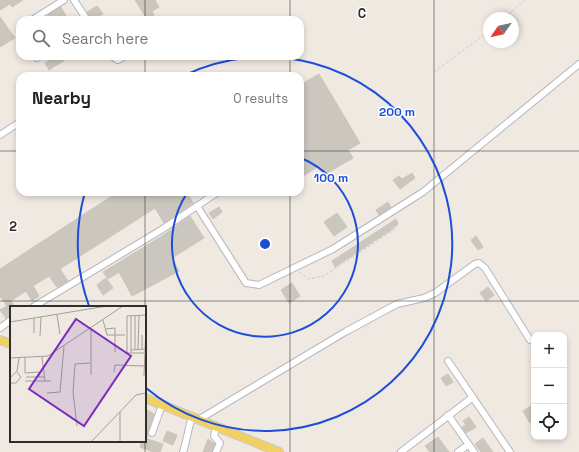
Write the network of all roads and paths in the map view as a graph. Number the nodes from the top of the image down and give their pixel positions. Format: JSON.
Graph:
{"nodes":[{"id":1,"x":64,"y":0,"type":"edge"},
{"id":2,"x":74,"y":0,"type":"edge"},
{"id":3,"x":525,"y":0,"type":"edge"},
{"id":4,"x":511,"y":12,"type":"edge"},
{"id":5,"x":38,"y":16,"type":"edge"},
{"id":6,"x":85,"y":16,"type":"edge"},
{"id":7,"x":483,"y":35,"type":"edge"},
{"id":8,"x":579,"y":64,"type":"edge"},
{"id":9,"x":434,"y":72,"type":"dead end"},
{"id":10,"x":16,"y":125,"type":"edge"},
{"id":11,"x":0,"y":135,"type":"edge"},
{"id":12,"x":212,"y":196,"type":"edge"},
{"id":13,"x":197,"y":206,"type":"junction"},
{"id":14,"x":395,"y":229,"type":"dead end"},
{"id":15,"x":294,"y":268,"type":"junction"},
{"id":16,"x":35,"y":306,"type":"edge"},
{"id":17,"x":10,"y":321,"type":"edge"},
{"id":18,"x":0,"y":328,"type":"edge"},
{"id":19,"x":0,"y":340,"type":"edge"},
{"id":20,"x":530,"y":340,"type":"dead end"},
{"id":21,"x":10,"y":344,"type":"edge"},
{"id":22,"x":448,"y":361,"type":"dead end"},
{"id":23,"x":473,"y":397,"type":"junction"},
{"id":24,"x":146,"y":398,"type":"edge"},
{"id":25,"x":162,"y":405,"type":"junction"},
{"id":26,"x":448,"y":415,"type":"junction"},
{"id":27,"x":195,"y":418,"type":"junction"},
{"id":28,"x":216,"y":427,"type":"junction"},
{"id":29,"x":152,"y":434,"type":"dead end"},
{"id":30,"x":468,"y":445,"type":"junction"},
{"id":31,"x":183,"y":452,"type":"edge"},
{"id":32,"x":216,"y":452,"type":"edge"},
{"id":33,"x":279,"y":452,"type":"edge"},
{"id":34,"x":401,"y":452,"type":"edge"},
{"id":35,"x":458,"y":452,"type":"edge"},
{"id":36,"x":474,"y":452,"type":"edge"},
{"id":37,"x":510,"y":452,"type":"edge"}],
"edges":[{"from":1,"to":5,"type":"street"},
{"from":2,"to":6,"type":"street"},
{"from":3,"to":4,"type":"path"},
{"from":7,"to":9,"type":"path"},
{"from":8,"to":15,"type":"street"},
{"from":10,"to":11,"type":"street"},
{"from":12,"to":13,"type":"street"},
{"from":13,"to":15,"type":"street"},
{"from":13,"to":16,"type":"street"},
{"from":14,"to":15,"type":"path"},
{"from":17,"to":18,"type":"street"},
{"from":19,"to":21,"type":"main road"},
{"from":20,"to":27,"type":"street"},
{"from":22,"to":23,"type":"street"},
{"from":23,"to":26,"type":"street"},
{"from":23,"to":37,"type":"street"},
{"from":24,"to":25,"type":"main road"},
{"from":25,"to":27,"type":"main road"},
{"from":25,"to":29,"type":"street"},
{"from":26,"to":30,"type":"street"},
{"from":26,"to":34,"type":"street"},
{"from":27,"to":28,"type":"main road"},
{"from":27,"to":31,"type":"street"},
{"from":28,"to":32,"type":"street"},
{"from":28,"to":33,"type":"main road"},
{"from":30,"to":35,"type":"street"},
{"from":30,"to":36,"type":"street"}]}
